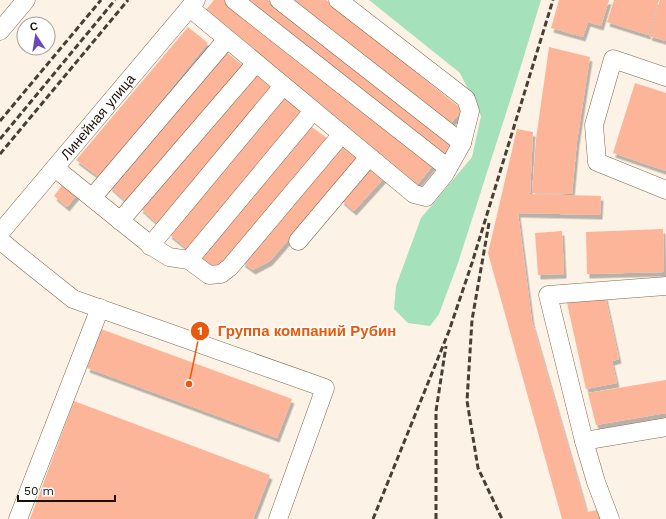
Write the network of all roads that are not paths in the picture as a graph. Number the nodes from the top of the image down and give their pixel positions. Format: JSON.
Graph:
{"nodes":[{"id":1,"x":26,"y":0,"type":"edge"},
{"id":2,"x":234,"y":0,"type":"edge"},
{"id":3,"x":279,"y":0,"type":"edge"},
{"id":4,"x":338,"y":0,"type":"edge"},
{"id":5,"x":193,"y":4,"type":"edge"},
{"id":6,"x":0,"y":31,"type":"edge"},
{"id":7,"x":227,"y":39,"type":"junction"},
{"id":8,"x":256,"y":63,"type":"junction"},
{"id":9,"x":666,"y":77,"type":"edge"},
{"id":10,"x":283,"y":86,"type":"junction"},
{"id":11,"x":313,"y":111,"type":"junction"},
{"id":12,"x":342,"y":134,"type":"junction"},
{"id":13,"x":462,"y":143,"type":"junction"},
{"id":14,"x":369,"y":157,"type":"junction"},
{"id":15,"x":55,"y":168,"type":"junction"},
{"id":16,"x":448,"y":168,"type":"junction"},
{"id":17,"x":666,"y":190,"type":"edge"},
{"id":18,"x":92,"y":198,"type":"junction"},
{"id":19,"x":120,"y":221,"type":"junction"},
{"id":20,"x":0,"y":233,"type":"edge"},
{"id":21,"x":0,"y":240,"type":"edge"},
{"id":22,"x":298,"y":241,"type":"dead end"},
{"id":23,"x":150,"y":246,"type":"junction"},
{"id":24,"x":189,"y":260,"type":"junction"},
{"id":25,"x":666,"y":286,"type":"edge"},
{"id":26,"x":100,"y":308,"type":"junction"},
{"id":27,"x":666,"y":427,"type":"edge"},
{"id":28,"x":584,"y":441,"type":"junction"},
{"id":29,"x":18,"y":519,"type":"edge"},
{"id":30,"x":278,"y":519,"type":"edge"},
{"id":31,"x":610,"y":519,"type":"edge"}],
"edges":[{"from":1,"to":6,"type":"street"},
{"from":2,"to":16,"type":"street"},
{"from":3,"to":13,"type":"street"},
{"from":4,"to":13,"type":"street"},
{"from":5,"to":7,"type":"street"},
{"from":5,"to":15,"type":"street","name":"Линейная улица"},
{"from":7,"to":8,"type":"street"},
{"from":7,"to":18,"type":"street"},
{"from":8,"to":10,"type":"street"},
{"from":8,"to":19,"type":"street"},
{"from":9,"to":17,"type":"street"},
{"from":10,"to":11,"type":"street"},
{"from":10,"to":23,"type":"street"},
{"from":11,"to":12,"type":"street"},
{"from":11,"to":24,"type":"street"},
{"from":12,"to":14,"type":"street"},
{"from":12,"to":24,"type":"street"},
{"from":13,"to":16,"type":"street"},
{"from":14,"to":16,"type":"street"},
{"from":14,"to":22,"type":"street"},
{"from":15,"to":18,"type":"street"},
{"from":15,"to":20,"type":"street","name":"Линейная улица"},
{"from":18,"to":19,"type":"street"},
{"from":19,"to":23,"type":"street"},
{"from":21,"to":26,"type":"street"},
{"from":23,"to":24,"type":"street"},
{"from":25,"to":28,"type":"street"},
{"from":26,"to":29,"type":"street"},
{"from":26,"to":30,"type":"street"},
{"from":27,"to":28,"type":"street"},
{"from":28,"to":31,"type":"street"}]}
